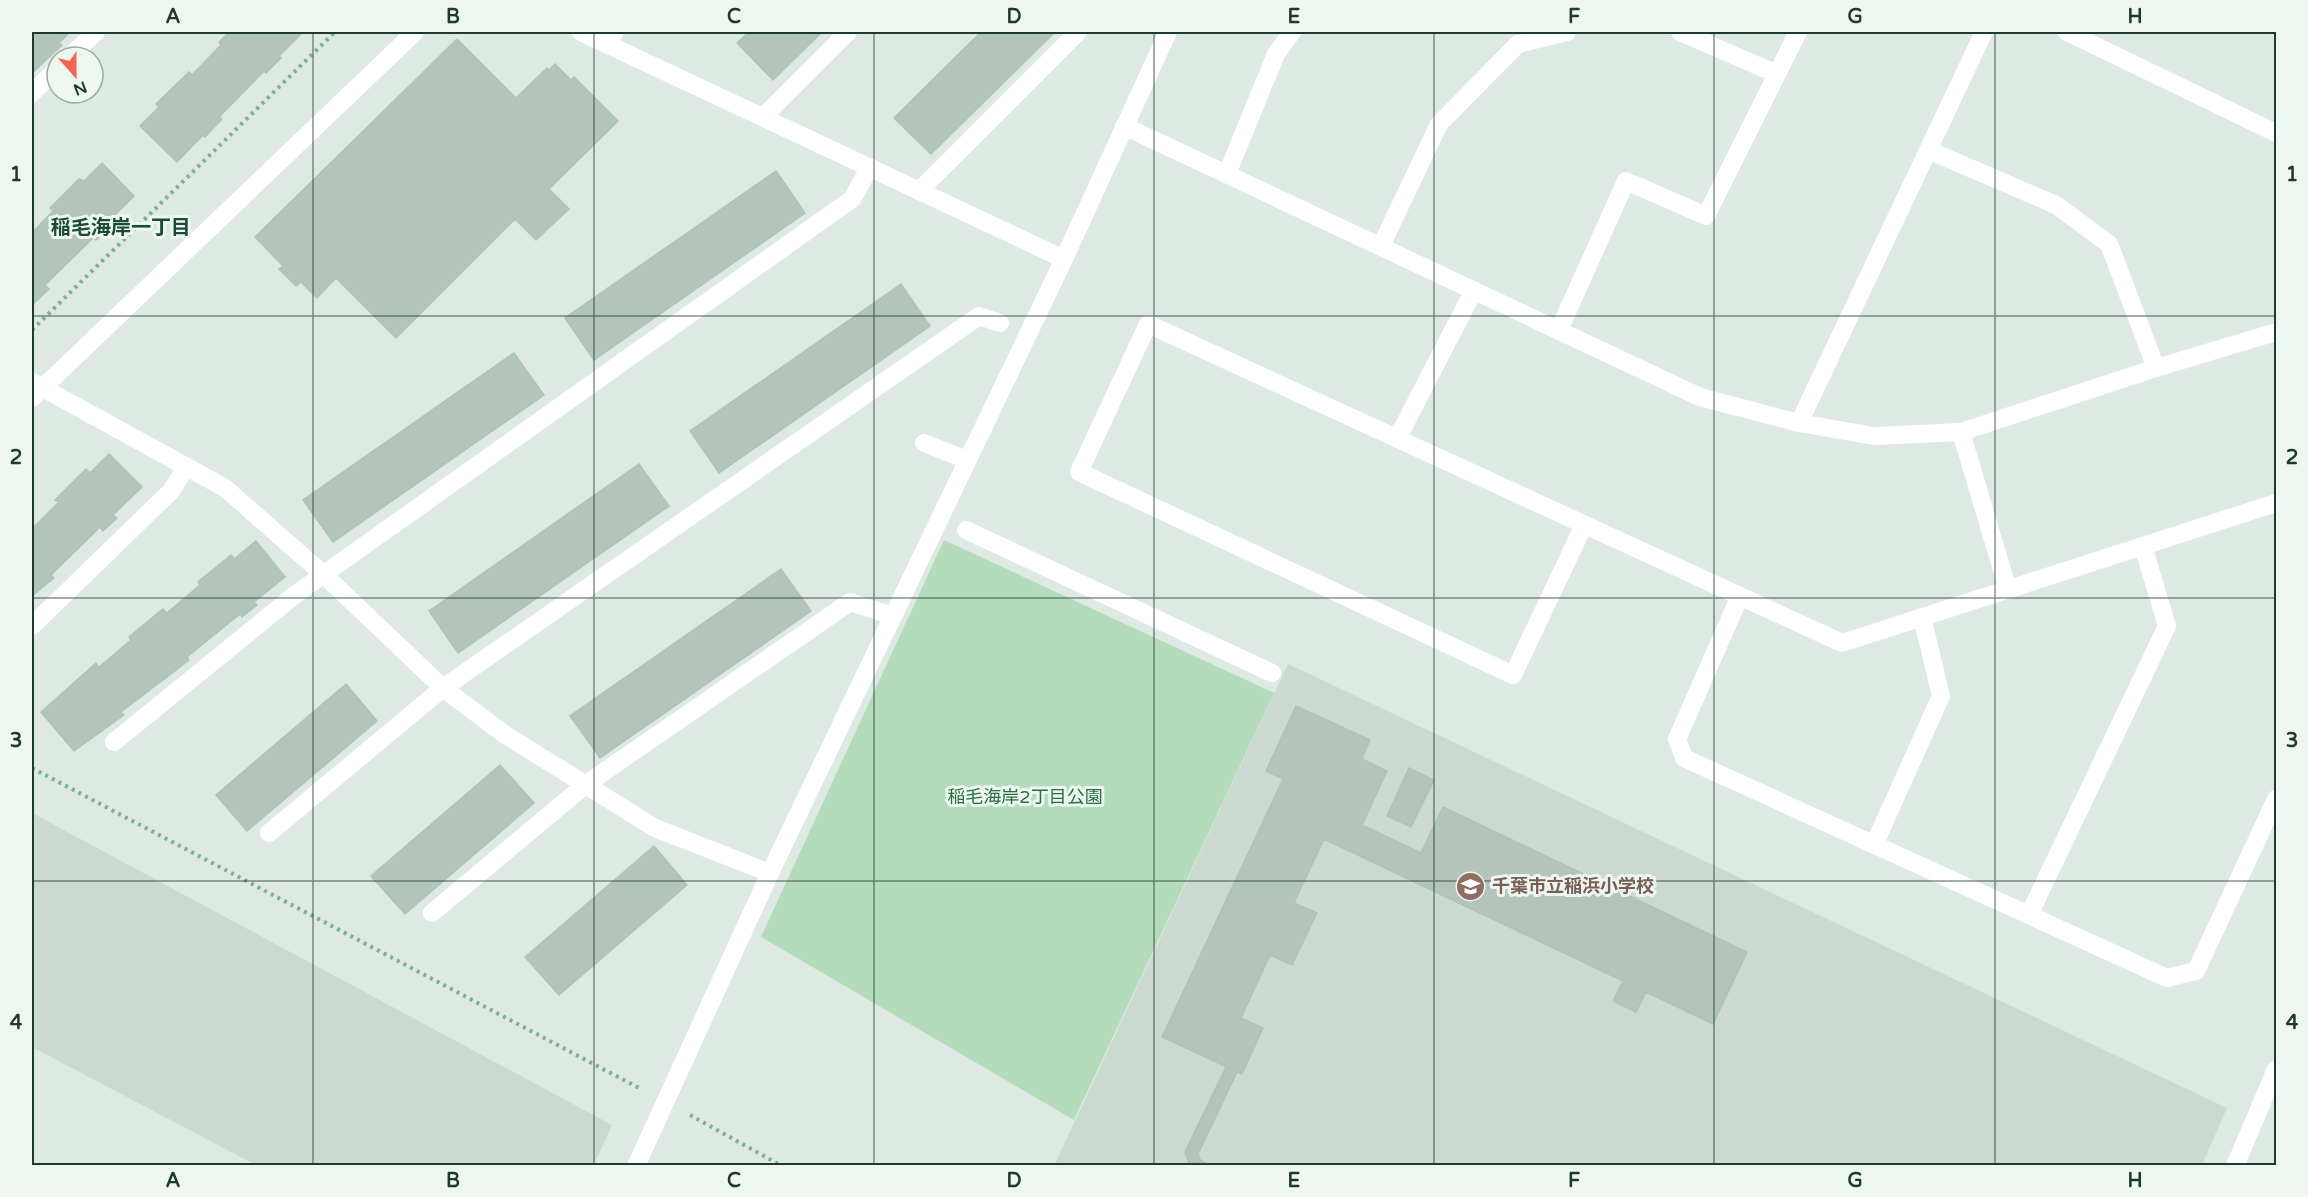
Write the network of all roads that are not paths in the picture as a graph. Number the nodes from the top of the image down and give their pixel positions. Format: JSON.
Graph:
{"nodes":[{"id":1,"x":96,"y":32,"type":"edge"},
{"id":2,"x":415,"y":32,"type":"edge"},
{"id":3,"x":581,"y":32,"type":"edge"},
{"id":4,"x":848,"y":32,"type":"edge"},
{"id":5,"x":1078,"y":32,"type":"edge"},
{"id":6,"x":1168,"y":32,"type":"edge"},
{"id":7,"x":1293,"y":32,"type":"edge"},
{"id":8,"x":1567,"y":32,"type":"edge"},
{"id":9,"x":1680,"y":32,"type":"edge"},
{"id":10,"x":1798,"y":32,"type":"edge"},
{"id":11,"x":1984,"y":32,"type":"edge"},
{"id":12,"x":2067,"y":32,"type":"edge"},
{"id":13,"x":609,"y":37,"type":"edge"},
{"id":14,"x":82,"y":45,"type":"edge"},
{"id":15,"x":1777,"y":74,"type":"junction"},
{"id":16,"x":45,"y":81,"type":"edge"},
{"id":17,"x":32,"y":93,"type":"edge"},
{"id":18,"x":763,"y":117,"type":"junction"},
{"id":19,"x":1124,"y":126,"type":"junction"},
{"id":20,"x":2277,"y":133,"type":"edge"},
{"id":21,"x":1928,"y":150,"type":"junction"},
{"id":22,"x":870,"y":167,"type":"junction"},
{"id":23,"x":1227,"y":174,"type":"junction"},
{"id":24,"x":919,"y":191,"type":"junction"},
{"id":25,"x":1381,"y":246,"type":"junction"},
{"id":26,"x":1064,"y":259,"type":"junction"},
{"id":27,"x":1474,"y":290,"type":"junction"},
{"id":28,"x":1000,"y":323,"type":"dead end"},
{"id":29,"x":1559,"y":330,"type":"junction"},
{"id":30,"x":2277,"y":332,"type":"edge"},
{"id":31,"x":2156,"y":368,"type":"junction"},
{"id":32,"x":35,"y":389,"type":"edge"},
{"id":33,"x":1799,"y":423,"type":"junction"},
{"id":34,"x":1961,"y":432,"type":"junction"},
{"id":35,"x":1397,"y":439,"type":"junction"},
{"id":36,"x":924,"y":443,"type":"dead end"},
{"id":37,"x":967,"y":460,"type":"junction"},
{"id":38,"x":186,"y":467,"type":"junction"},
{"id":39,"x":2277,"y":504,"type":"edge"},
{"id":40,"x":1584,"y":525,"type":"junction"},
{"id":41,"x":966,"y":530,"type":"dead end"},
{"id":42,"x":2143,"y":546,"type":"junction"},
{"id":43,"x":323,"y":574,"type":"junction"},
{"id":44,"x":2008,"y":590,"type":"junction"},
{"id":45,"x":1740,"y":596,"type":"junction"},
{"id":46,"x":893,"y":616,"type":"junction"},
{"id":47,"x":1922,"y":617,"type":"junction"},
{"id":48,"x":32,"y":626,"type":"edge"},
{"id":49,"x":1272,"y":673,"type":"dead end"},
{"id":50,"x":443,"y":688,"type":"junction"},
{"id":51,"x":114,"y":742,"type":"dead end"},
{"id":52,"x":585,"y":784,"type":"junction"},
{"id":53,"x":2277,"y":799,"type":"edge"},
{"id":54,"x":269,"y":833,"type":"dead end"},
{"id":55,"x":1875,"y":845,"type":"junction"},
{"id":56,"x":770,"y":873,"type":"junction"},
{"id":57,"x":432,"y":913,"type":"dead end"},
{"id":58,"x":2029,"y":915,"type":"junction"},
{"id":59,"x":2277,"y":1069,"type":"edge"},
{"id":60,"x":636,"y":1166,"type":"edge"},
{"id":61,"x":2235,"y":1166,"type":"edge"}],
"edges":[{"from":1,"to":14,"type":"street"},
{"from":2,"to":32,"type":"street"},
{"from":3,"to":13,"type":"street"},
{"from":4,"to":18,"type":"street"},
{"from":5,"to":24,"type":"street"},
{"from":6,"to":19,"type":"street"},
{"from":7,"to":23,"type":"street"},
{"from":8,"to":25,"type":"street"},
{"from":9,"to":15,"type":"street"},
{"from":10,"to":15,"type":"street"},
{"from":11,"to":21,"type":"street"},
{"from":12,"to":20,"type":"street"},
{"from":13,"to":18,"type":"street"},
{"from":15,"to":29,"type":"street"},
{"from":16,"to":17,"type":"street"},
{"from":18,"to":22,"type":"street"},
{"from":19,"to":23,"type":"street"},
{"from":19,"to":26,"type":"street"},
{"from":21,"to":31,"type":"street"},
{"from":21,"to":33,"type":"street"},
{"from":22,"to":24,"type":"street"},
{"from":22,"to":43,"type":"street"},
{"from":23,"to":25,"type":"street"},
{"from":24,"to":26,"type":"street"},
{"from":25,"to":27,"type":"street"},
{"from":26,"to":37,"type":"street"},
{"from":27,"to":29,"type":"street"},
{"from":27,"to":35,"type":"street"},
{"from":28,"to":50,"type":"street"},
{"from":29,"to":33,"type":"street"},
{"from":30,"to":31,"type":"street"},
{"from":31,"to":34,"type":"street"},
{"from":32,"to":38,"type":"street"},
{"from":33,"to":34,"type":"street"},
{"from":34,"to":44,"type":"street"},
{"from":35,"to":40,"type":"street"},
{"from":35,"to":40,"type":"street"},
{"from":36,"to":37,"type":"street"},
{"from":37,"to":46,"type":"street"},
{"from":38,"to":43,"type":"street"},
{"from":38,"to":48,"type":"street"},
{"from":39,"to":42,"type":"street"},
{"from":40,"to":45,"type":"street"},
{"from":41,"to":49,"type":"street"},
{"from":42,"to":44,"type":"street"},
{"from":42,"to":58,"type":"street"},
{"from":43,"to":50,"type":"street"},
{"from":43,"to":51,"type":"street"},
{"from":44,"to":47,"type":"street"},
{"from":45,"to":47,"type":"street"},
{"from":45,"to":55,"type":"street"},
{"from":46,"to":52,"type":"street"},
{"from":46,"to":56,"type":"street"},
{"from":47,"to":55,"type":"street"},
{"from":50,"to":52,"type":"street"},
{"from":50,"to":54,"type":"street"},
{"from":52,"to":56,"type":"street"},
{"from":52,"to":57,"type":"street"},
{"from":53,"to":58,"type":"street"},
{"from":55,"to":58,"type":"street"},
{"from":56,"to":60,"type":"street"},
{"from":59,"to":61,"type":"street"}]}
